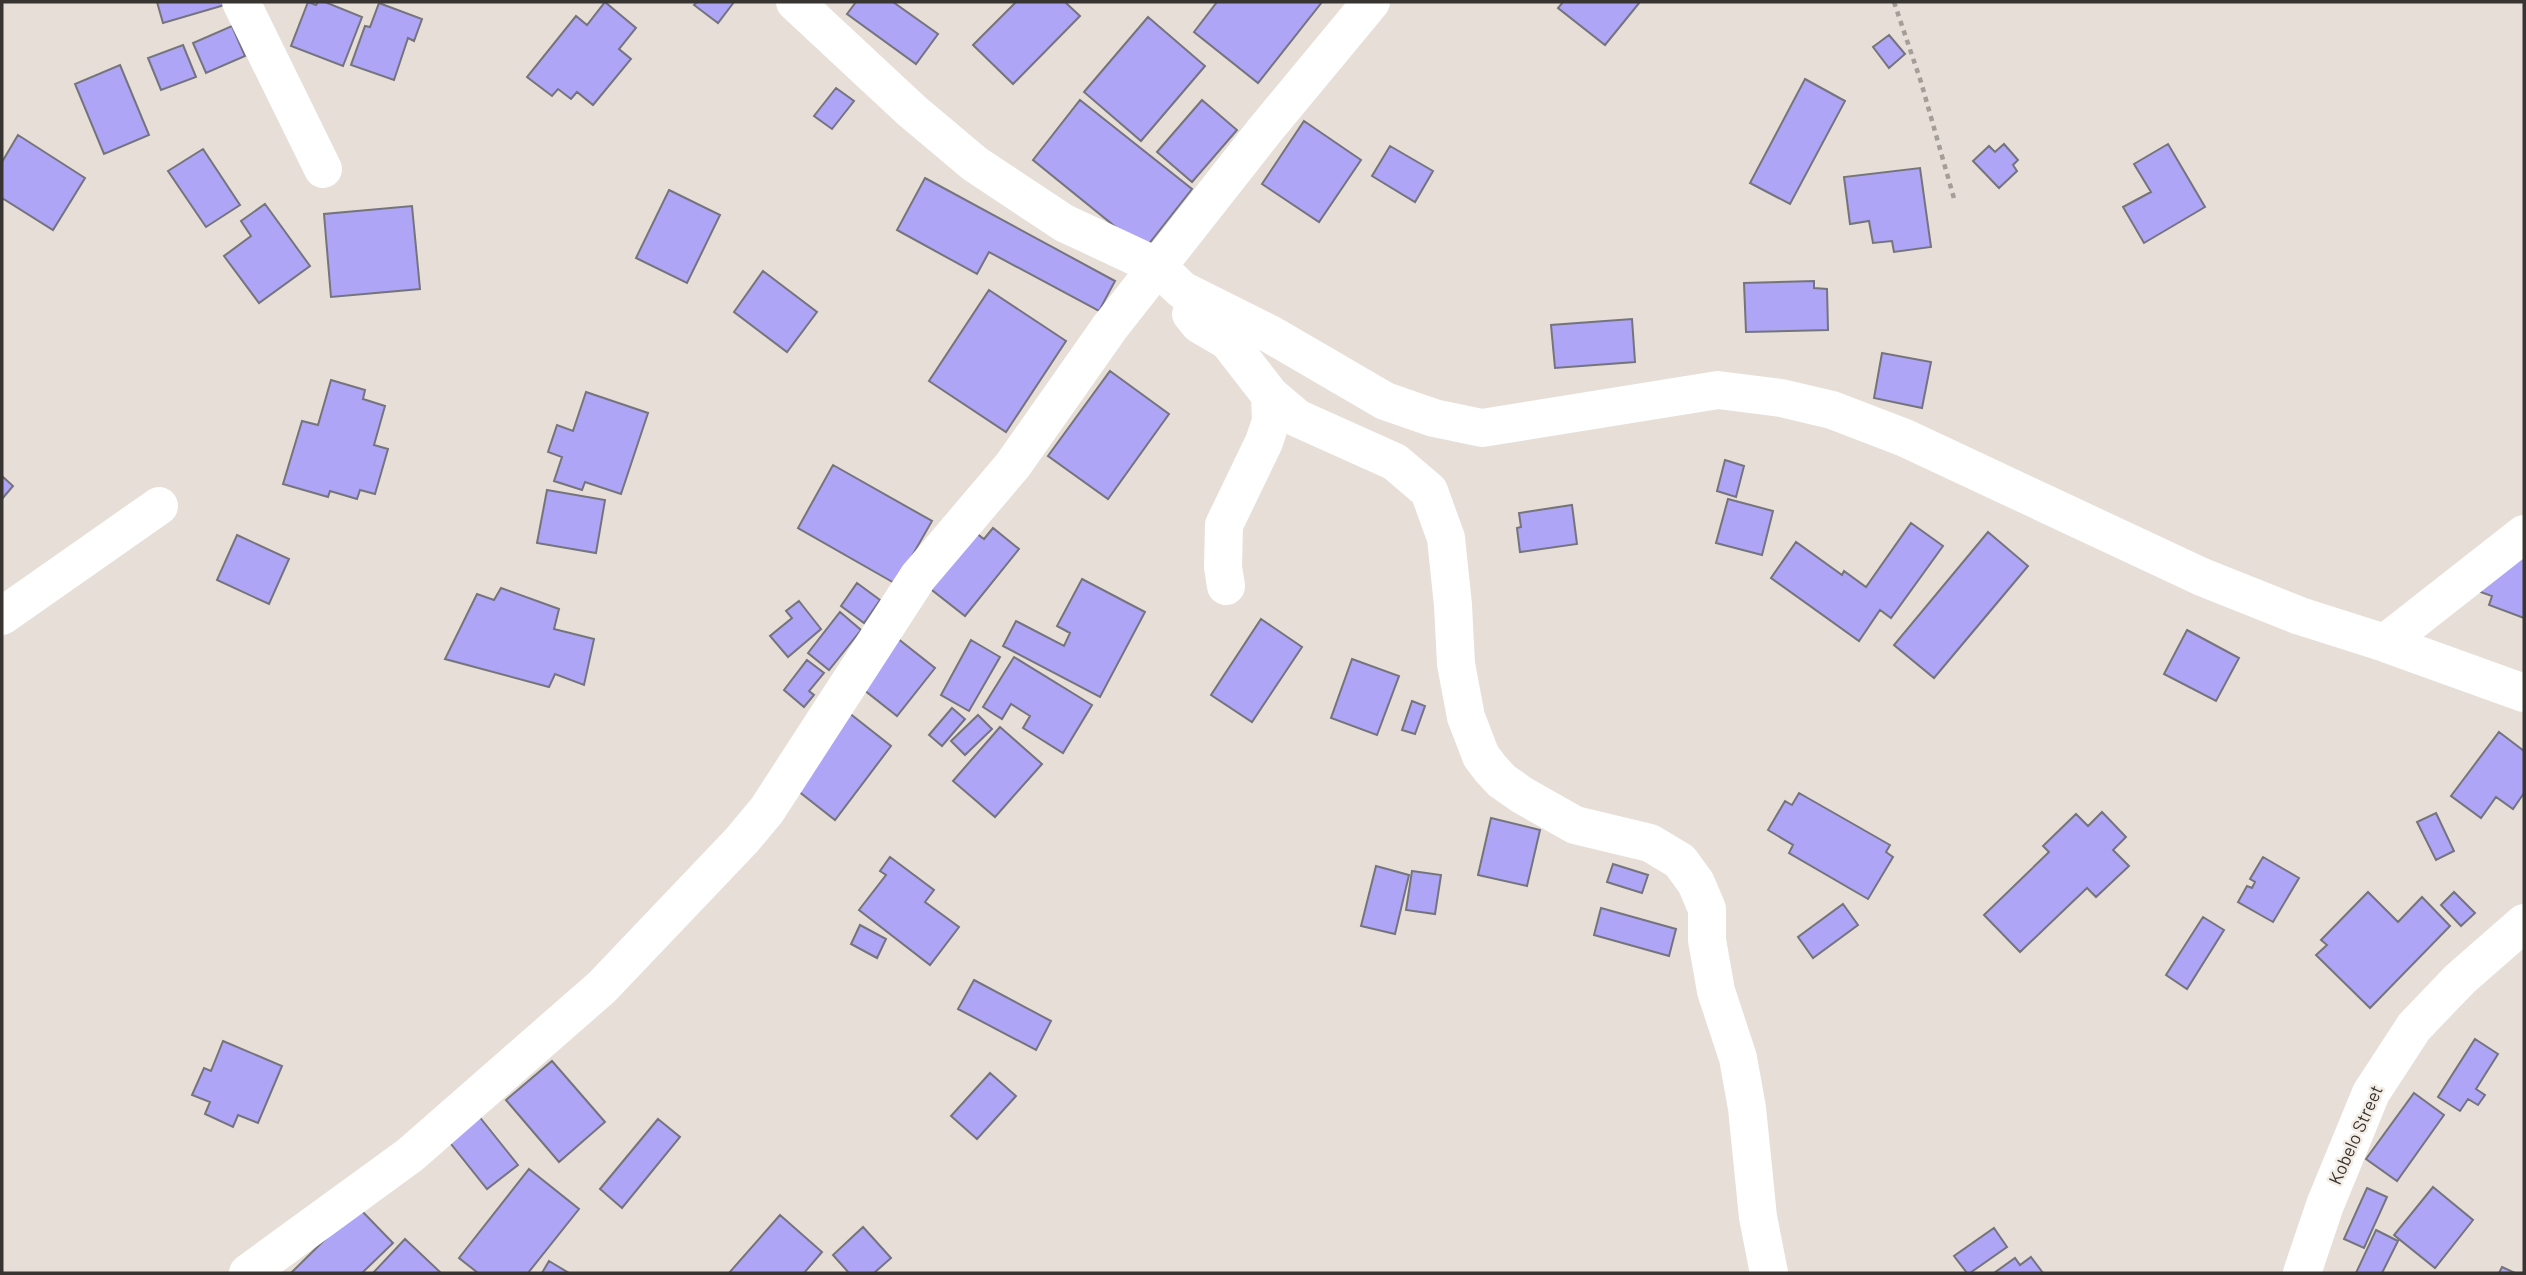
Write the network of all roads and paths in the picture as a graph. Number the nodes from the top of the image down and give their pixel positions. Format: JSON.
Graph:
{"nodes":[{"id":1,"x":241,"y":2,"type":"edge"},
{"id":2,"x":795,"y":2,"type":"edge"},
{"id":3,"x":1371,"y":2,"type":"edge"},
{"id":4,"x":1894,"y":2,"type":"edge"},
{"id":5,"x":323,"y":169,"type":"dead end"},
{"id":6,"x":1955,"y":202,"type":"dead end"},
{"id":7,"x":1170,"y":278,"type":"junction"},
{"id":8,"x":1270,"y":395,"type":"junction"},
{"id":9,"x":159,"y":506,"type":"dead end"},
{"id":10,"x":2524,"y":534,"type":"edge"},
{"id":11,"x":1226,"y":586,"type":"dead end"},
{"id":12,"x":2,"y":616,"type":"edge"},
{"id":13,"x":2385,"y":643,"type":"junction"},
{"id":14,"x":2524,"y":692,"type":"edge"},
{"id":15,"x":2524,"y":923,"type":"edge"},
{"id":16,"x":248,"y":1273,"type":"edge"},
{"id":17,"x":1769,"y":1273,"type":"edge"},
{"id":18,"x":2302,"y":1273,"type":"edge"}],
"edges":[{"from":1,"to":5,"type":"street"},
{"from":2,"to":7,"type":"street"},
{"from":3,"to":7,"type":"street"},
{"from":4,"to":6,"type":"path"},
{"from":7,"to":8,"type":"street"},
{"from":7,"to":13,"type":"street"},
{"from":7,"to":16,"type":"street"},
{"from":8,"to":11,"type":"street"},
{"from":8,"to":17,"type":"street"},
{"from":9,"to":12,"type":"street"},
{"from":10,"to":13,"type":"street"},
{"from":13,"to":14,"type":"street"},
{"from":15,"to":18,"type":"street","name":"Kobelo Street"}]}
